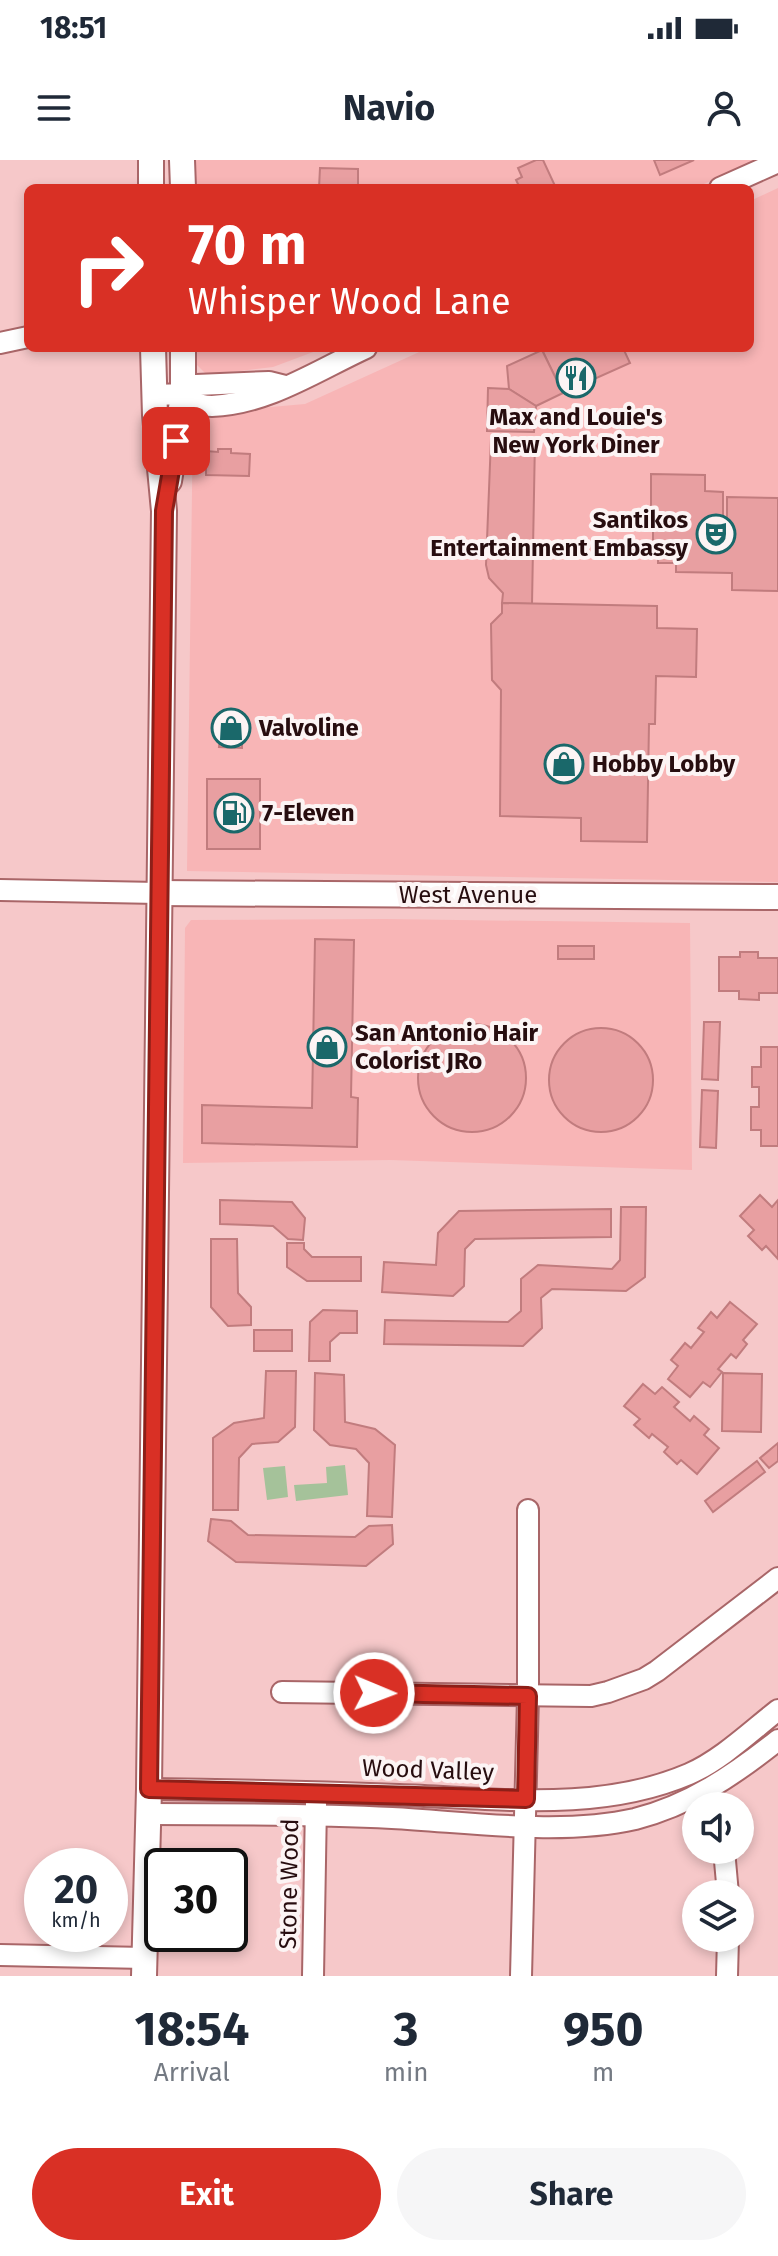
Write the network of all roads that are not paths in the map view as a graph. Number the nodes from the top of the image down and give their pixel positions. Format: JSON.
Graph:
{"nodes":[{"id":1,"x":151,"y":160,"type":"edge"},
{"id":2,"x":182,"y":160,"type":"edge"},
{"id":3,"x":778,"y":162,"type":"edge"},
{"id":4,"x":151,"y":184,"type":"edge"},
{"id":5,"x":183,"y":184,"type":"edge"},
{"id":6,"x":729,"y":184,"type":"edge"},
{"id":7,"x":24,"y":338,"type":"edge"},
{"id":8,"x":0,"y":343,"type":"edge"},
{"id":9,"x":153,"y":352,"type":"edge"},
{"id":10,"x":183,"y":352,"type":"edge"},
{"id":11,"x":357,"y":352,"type":"edge"},
{"id":12,"x":154,"y":395,"type":"junction"},
{"id":13,"x":183,"y":396,"type":"junction"},
{"id":14,"x":164,"y":511,"type":"junction"},
{"id":15,"x":0,"y":890,"type":"edge"},
{"id":16,"x":158,"y":893,"type":"junction"},
{"id":17,"x":778,"y":897,"type":"edge"},
{"id":18,"x":528,"y":1510,"type":"dead end"},
{"id":19,"x":778,"y":1578,"type":"edge"},
{"id":20,"x":282,"y":1692,"type":"dead end"},
{"id":21,"x":528,"y":1696,"type":"junction"},
{"id":22,"x":778,"y":1710,"type":"edge"},
{"id":23,"x":778,"y":1740,"type":"edge"},
{"id":24,"x":691,"y":1773,"type":"junction"},
{"id":25,"x":149,"y":1789,"type":"junction"},
{"id":26,"x":316,"y":1792,"type":"junction"},
{"id":27,"x":699,"y":1792,"type":"edge"},
{"id":28,"x":713,"y":1792,"type":"edge"},
{"id":29,"x":526,"y":1799,"type":"junction"},
{"id":30,"x":682,"y":1805,"type":"edge"},
{"id":31,"x":149,"y":1814,"type":"junction"},
{"id":32,"x":316,"y":1814,"type":"junction"},
{"id":33,"x":525,"y":1825,"type":"junction"},
{"id":34,"x":728,"y":1952,"type":"edge"},
{"id":35,"x":0,"y":1955,"type":"edge"},
{"id":36,"x":144,"y":1967,"type":"edge"},
{"id":37,"x":313,"y":1976,"type":"edge"},
{"id":38,"x":521,"y":1976,"type":"edge"},
{"id":39,"x":727,"y":1976,"type":"edge"}],
"edges":[{"from":1,"to":4,"type":"main road"},
{"from":2,"to":5,"type":"main road"},
{"from":3,"to":6,"type":"street"},
{"from":7,"to":8,"type":"street"},
{"from":9,"to":12,"type":"main road"},
{"from":10,"to":13,"type":"main road"},
{"from":11,"to":13,"type":"street"},
{"from":12,"to":13,"type":"street"},
{"from":12,"to":14,"type":"main road"},
{"from":13,"to":14,"type":"main road"},
{"from":14,"to":16,"type":"main road"},
{"from":15,"to":16,"type":"street"},
{"from":16,"to":17,"type":"main road","name":"West Avenue"},
{"from":16,"to":25,"type":"main road"},
{"from":18,"to":21,"type":"street"},
{"from":19,"to":21,"type":"street"},
{"from":20,"to":21,"type":"street"},
{"from":21,"to":29,"type":"street"},
{"from":22,"to":24,"type":"street","name":"Wood Valley"},
{"from":23,"to":28,"type":"street","name":"Wood Valley"},
{"from":24,"to":27,"type":"street"},
{"from":24,"to":29,"type":"street","name":"Wood Valley"},
{"from":25,"to":26,"type":"street","name":"Wood Valley"},
{"from":25,"to":31,"type":"main road"},
{"from":26,"to":29,"type":"street","name":"Wood Valley"},
{"from":26,"to":32,"type":"street","name":"Stone Wood"},
{"from":29,"to":33,"type":"street"},
{"from":30,"to":33,"type":"street","name":"Wood Valley"},
{"from":31,"to":32,"type":"street","name":"Wood Valley"},
{"from":31,"to":36,"type":"main road"},
{"from":32,"to":33,"type":"street","name":"Wood Valley"},
{"from":32,"to":37,"type":"street","name":"Stone Wood"},
{"from":33,"to":38,"type":"street"},
{"from":34,"to":39,"type":"street"},
{"from":35,"to":36,"type":"street"}]}
